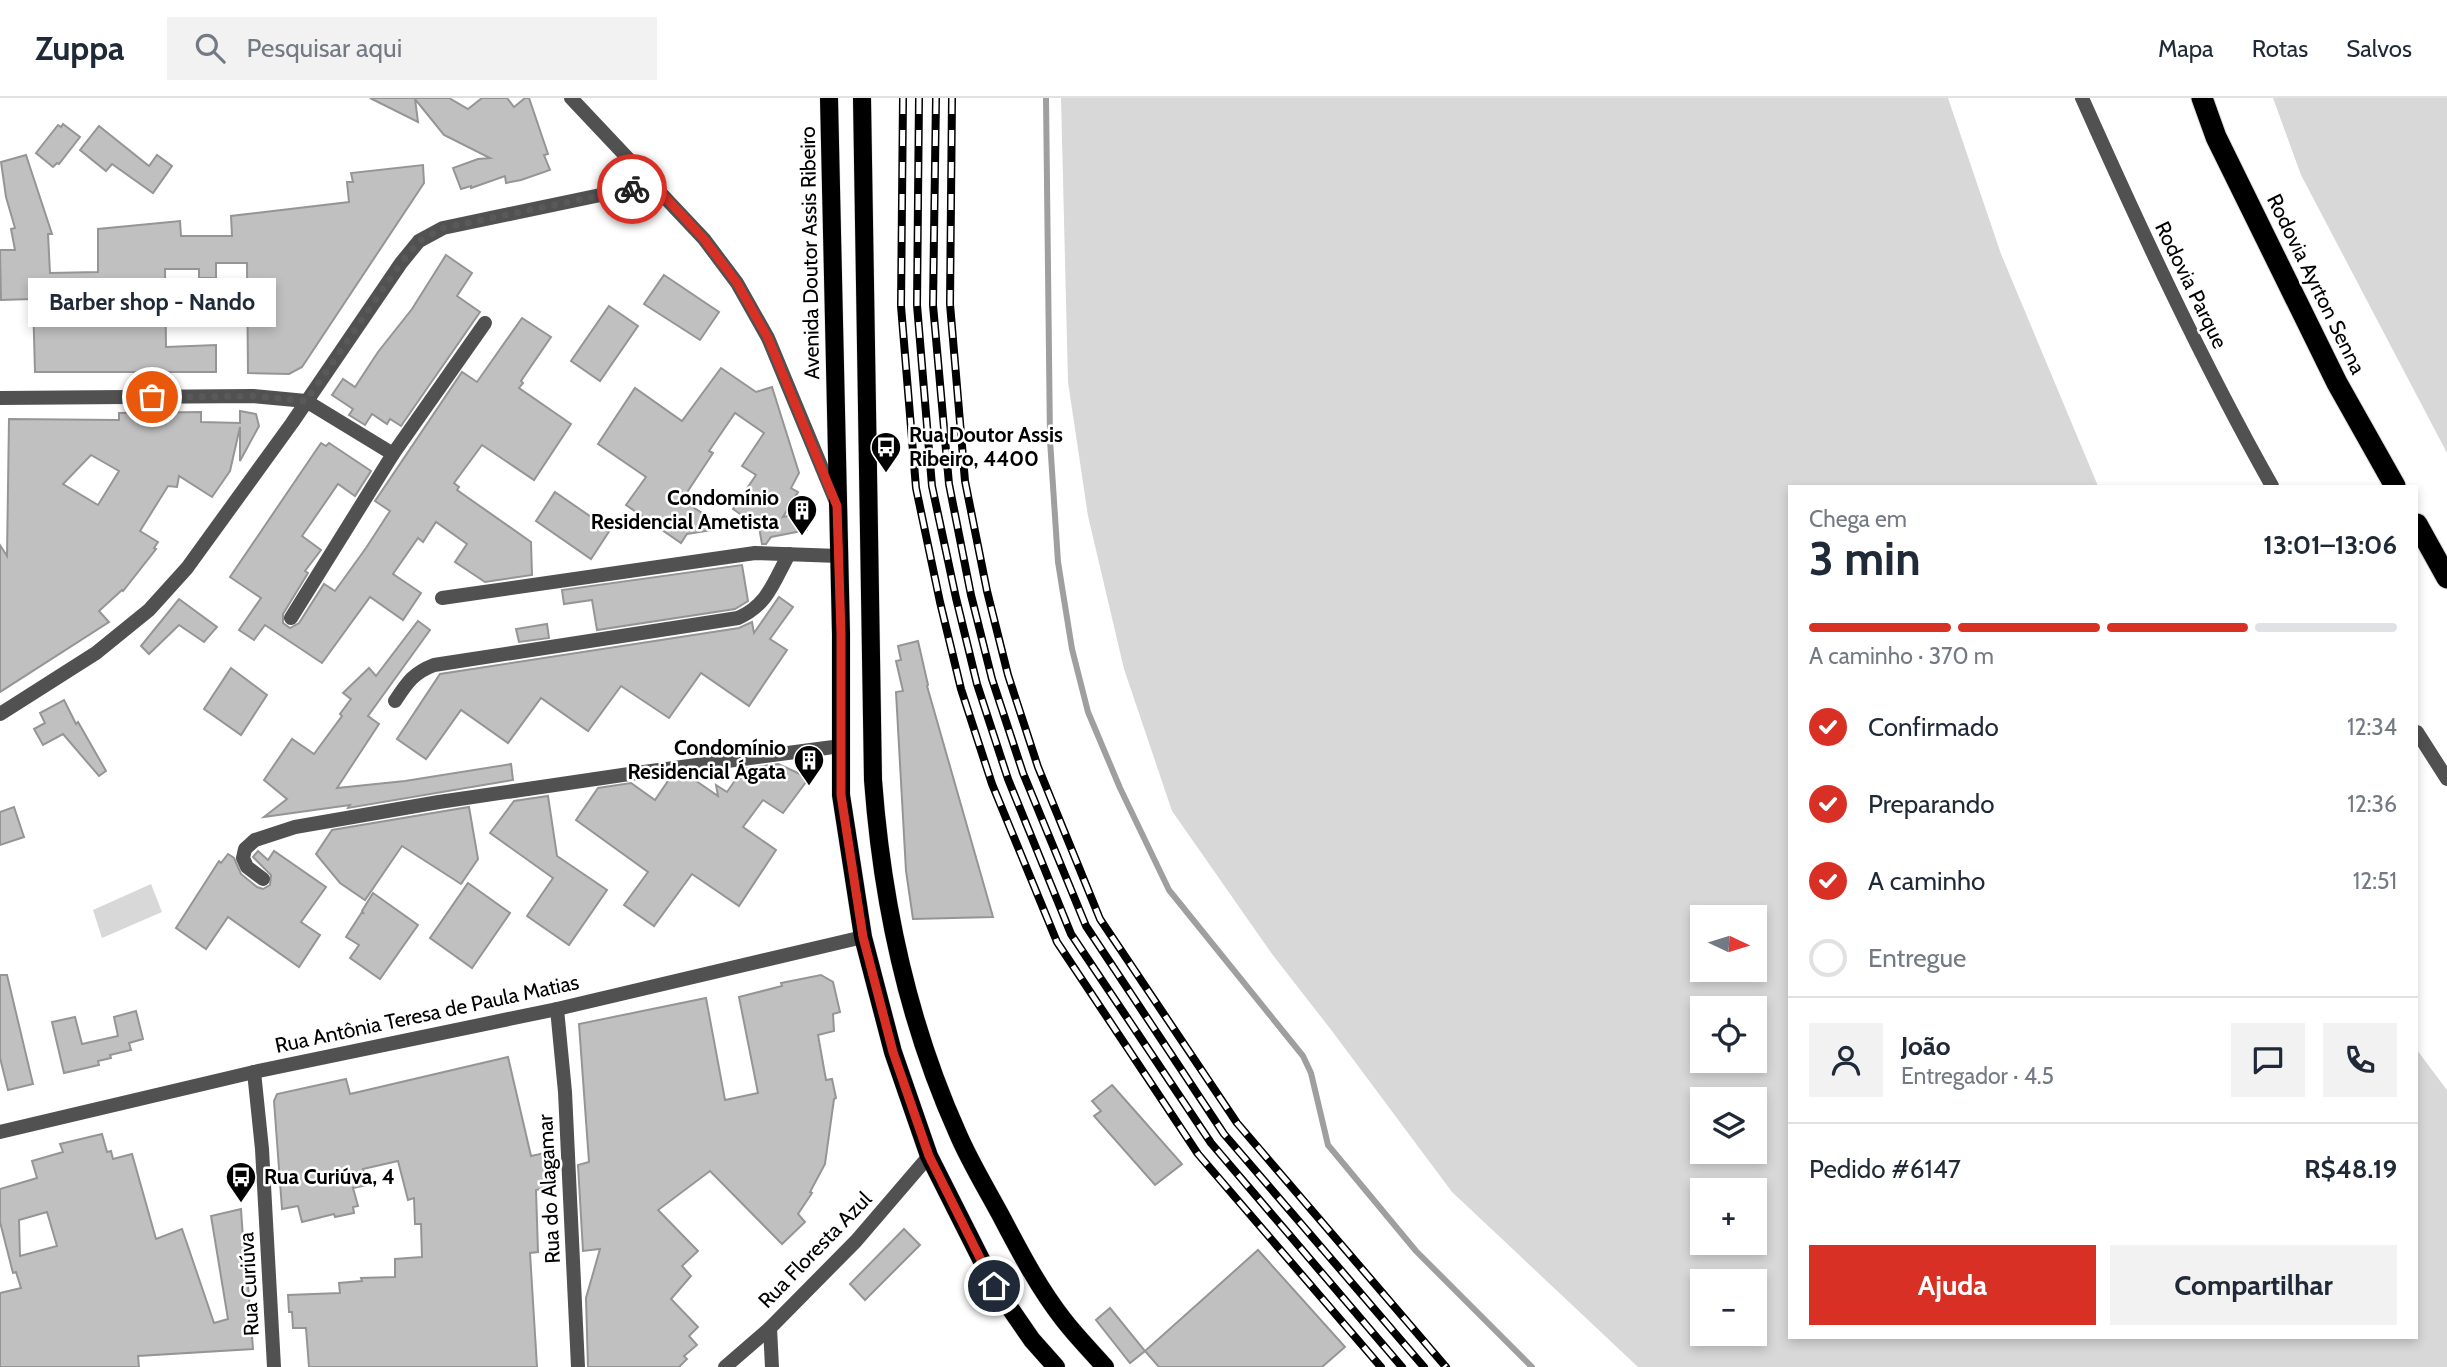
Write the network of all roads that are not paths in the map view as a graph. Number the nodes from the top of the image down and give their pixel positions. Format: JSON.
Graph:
{"nodes":[{"id":1,"x":571,"y":98,"type":"edge"},
{"id":2,"x":830,"y":98,"type":"edge"},
{"id":3,"x":862,"y":98,"type":"edge"},
{"id":4,"x":2082,"y":98,"type":"edge"},
{"id":5,"x":2202,"y":98,"type":"edge"},
{"id":6,"x":653,"y":184,"type":"junction"},
{"id":7,"x":485,"y":323,"type":"dead end"},
{"id":8,"x":0,"y":398,"type":"edge"},
{"id":9,"x":306,"y":401,"type":"junction"},
{"id":10,"x":393,"y":454,"type":"junction"},
{"id":11,"x":2271,"y":485,"type":"edge"},
{"id":12,"x":2394,"y":485,"type":"edge"},
{"id":13,"x":837,"y":506,"type":"junction"},
{"id":14,"x":2418,"y":526,"type":"edge"},
{"id":15,"x":789,"y":554,"type":"junction"},
{"id":16,"x":839,"y":556,"type":"junction"},
{"id":17,"x":2447,"y":578,"type":"edge"},
{"id":18,"x":442,"y":598,"type":"dead end"},
{"id":19,"x":291,"y":618,"type":"dead end"},
{"id":20,"x":395,"y":702,"type":"dead end"},
{"id":21,"x":0,"y":714,"type":"edge"},
{"id":22,"x":2418,"y":734,"type":"edge"},
{"id":23,"x":841,"y":746,"type":"junction"},
{"id":24,"x":2447,"y":779,"type":"edge"},
{"id":25,"x":263,"y":879,"type":"dead end"},
{"id":26,"x":863,"y":937,"type":"junction"},
{"id":27,"x":556,"y":1009,"type":"junction"},
{"id":28,"x":254,"y":1072,"type":"junction"},
{"id":29,"x":0,"y":1132,"type":"edge"},
{"id":30,"x":929,"y":1156,"type":"junction"},
{"id":31,"x":770,"y":1328,"type":"junction"},
{"id":32,"x":274,"y":1367,"type":"edge"},
{"id":33,"x":578,"y":1367,"type":"edge"},
{"id":34,"x":725,"y":1367,"type":"edge"},
{"id":35,"x":772,"y":1367,"type":"edge"},
{"id":36,"x":1056,"y":1367,"type":"edge"},
{"id":37,"x":1105,"y":1367,"type":"edge"}],
"edges":[{"from":1,"to":6,"type":"street"},
{"from":2,"to":13,"type":"main road","name":"Avenida Doutor Assis Ribeiro"},
{"from":3,"to":37,"type":"main road"},
{"from":4,"to":11,"type":"street","name":"Rodovia Parque"},
{"from":5,"to":12,"type":"highway","name":"Rodovia Ayrton Senna"},
{"from":6,"to":9,"type":"street"},
{"from":6,"to":13,"type":"street"},
{"from":7,"to":10,"type":"street"},
{"from":8,"to":9,"type":"street"},
{"from":9,"to":10,"type":"street"},
{"from":9,"to":21,"type":"street"},
{"from":10,"to":19,"type":"street"},
{"from":13,"to":16,"type":"main road","name":"Avenida Doutor Assis Ribeiro"},
{"from":14,"to":17,"type":"highway"},
{"from":15,"to":16,"type":"street"},
{"from":15,"to":18,"type":"street"},
{"from":15,"to":20,"type":"street"},
{"from":16,"to":23,"type":"main road","name":"Avenida Doutor Assis Ribeiro"},
{"from":22,"to":24,"type":"street"},
{"from":23,"to":25,"type":"street"},
{"from":23,"to":26,"type":"main road","name":"Avenida Doutor Assis Ribeiro"},
{"from":26,"to":27,"type":"street","name":"Rua Antônia Teresa de Paula Matias"},
{"from":26,"to":30,"type":"main road","name":"Avenida Doutor Assis Ribeiro"},
{"from":27,"to":28,"type":"street","name":"Rua Antônia Teresa de Paula Matias"},
{"from":27,"to":33,"type":"street","name":"Rua do Alagamar"},
{"from":28,"to":29,"type":"street","name":"Rua Antônia Teresa de Paula Matias"},
{"from":28,"to":32,"type":"street","name":"Rua Curiúva"},
{"from":30,"to":31,"type":"street","name":"Rua Floresta Azul"},
{"from":30,"to":36,"type":"main road","name":"Avenida Doutor Assis Ribeiro"},
{"from":31,"to":34,"type":"street","name":"Rua Floresta Azul"},
{"from":31,"to":35,"type":"street"}]}
